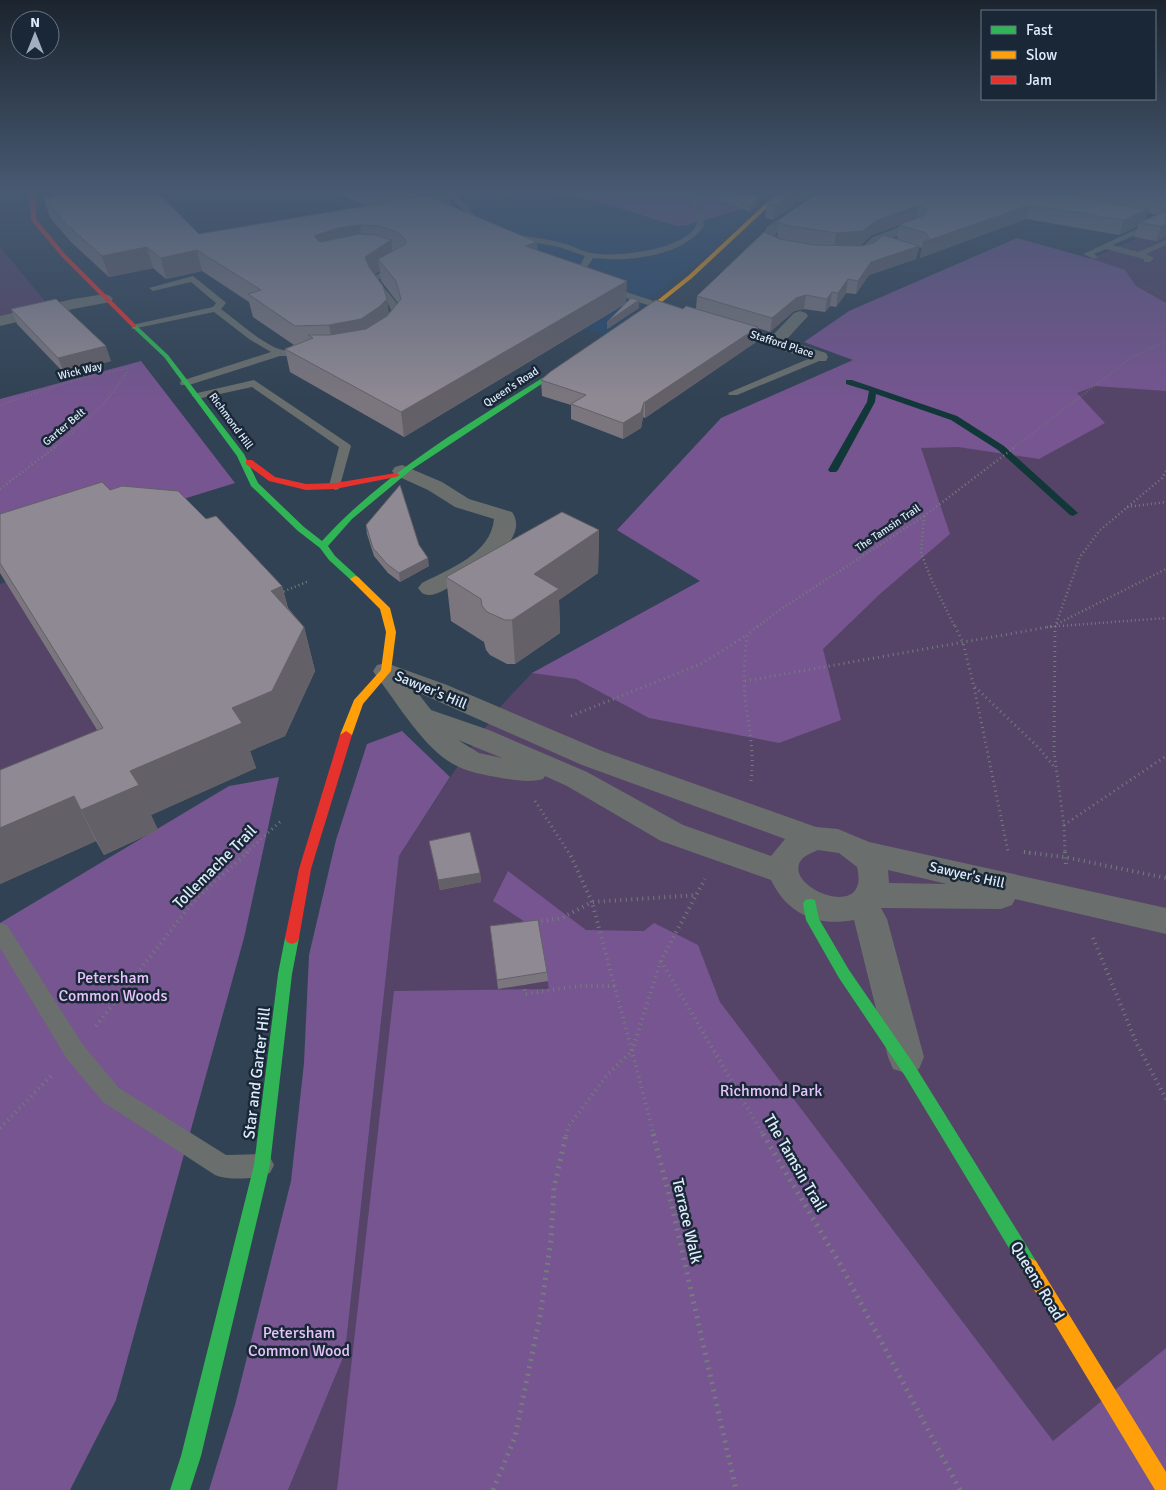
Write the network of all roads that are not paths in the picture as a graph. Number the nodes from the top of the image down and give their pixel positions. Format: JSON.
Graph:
{"nodes":[{"id":1,"x":68,"y":261,"type":"edge"},
{"id":2,"x":402,"y":261,"type":"edge"},
{"id":3,"x":585,"y":261,"type":"edge"},
{"id":4,"x":707,"y":261,"type":"edge"},
{"id":5,"x":153,"y":288,"type":"dead end"},
{"id":6,"x":105,"y":299,"type":"junction"},
{"id":7,"x":657,"y":305,"type":"junction"},
{"id":8,"x":216,"y":309,"type":"junction"},
{"id":9,"x":675,"y":310,"type":"edge"},
{"id":10,"x":800,"y":316,"type":"edge"},
{"id":11,"x":702,"y":318,"type":"edge"},
{"id":12,"x":0,"y":321,"type":"edge"},
{"id":13,"x":135,"y":327,"type":"junction"},
{"id":14,"x":617,"y":332,"type":"edge"},
{"id":15,"x":386,"y":336,"type":"edge"},
{"id":16,"x":776,"y":341,"type":"junction"},
{"id":17,"x":279,"y":353,"type":"junction"},
{"id":18,"x":586,"y":353,"type":"edge"},
{"id":19,"x":317,"y":354,"type":"edge"},
{"id":20,"x":820,"y":357,"type":"joint"},
{"id":21,"x":185,"y":383,"type":"junction"},
{"id":22,"x":733,"y":394,"type":"dead end"},
{"id":23,"x":197,"y":396,"type":"junction"},
{"id":24,"x":241,"y":456,"type":"junction"},
{"id":25,"x":400,"y":472,"type":"junction"},
{"id":26,"x":335,"y":486,"type":"junction"},
{"id":27,"x":323,"y":546,"type":"junction"},
{"id":28,"x":430,"y":588,"type":"dead end"},
{"id":29,"x":386,"y":671,"type":"junction"},
{"id":30,"x":814,"y":838,"type":"junction"},
{"id":31,"x":861,"y":852,"type":"junction"},
{"id":32,"x":783,"y":872,"type":"junction"},
{"id":33,"x":865,"y":898,"type":"junction"},
{"id":34,"x":1073,"y":899,"type":"junction"},
{"id":35,"x":810,"y":904,"type":"junction"},
{"id":36,"x":1166,"y":921,"type":"edge"},
{"id":37,"x":0,"y":931,"type":"edge"},
{"id":38,"x":910,"y":1070,"type":"junction"},
{"id":39,"x":262,"y":1165,"type":"junction"},
{"id":40,"x":180,"y":1490,"type":"edge"},
{"id":41,"x":1166,"y":1490,"type":"edge"}],
"edges":[{"from":1,"to":6,"type":"main road","name":"Richmond Hill"},
{"from":2,"to":15,"type":"lane"},
{"from":3,"to":7,"type":"lane"},
{"from":4,"to":7,"type":"main road"},
{"from":5,"to":8,"type":"lane"},
{"from":6,"to":12,"type":"street"},
{"from":6,"to":13,"type":"main road","name":"Richmond Hill"},
{"from":7,"to":9,"type":"street"},
{"from":7,"to":14,"type":"main road"},
{"from":8,"to":13,"type":"lane"},
{"from":8,"to":17,"type":"lane"},
{"from":10,"to":16,"type":"street"},
{"from":11,"to":16,"type":"street","name":"Stafford Place"},
{"from":13,"to":21,"type":"main road","name":"Richmond Hill"},
{"from":16,"to":20,"type":"street","name":"Stafford Place"},
{"from":17,"to":19,"type":"lane"},
{"from":17,"to":21,"type":"lane"},
{"from":18,"to":25,"type":"main road","name":"Queen's Road"},
{"from":20,"to":22,"type":"lane"},
{"from":21,"to":23,"type":"main road","name":"Richmond Hill"},
{"from":23,"to":24,"type":"main road","name":"Richmond Hill"},
{"from":23,"to":26,"type":"lane"},
{"from":24,"to":26,"type":"main road"},
{"from":24,"to":27,"type":"main road","name":"Richmond Hill"},
{"from":25,"to":26,"type":"main road"},
{"from":25,"to":27,"type":"main road","name":"Queen's Road"},
{"from":25,"to":28,"type":"street"},
{"from":27,"to":29,"type":"main road","name":"Richmond Hill"},
{"from":29,"to":30,"type":"street","name":"Sawyer's Hill"},
{"from":29,"to":32,"type":"street","name":"Sawyer's Hill"},
{"from":29,"to":39,"type":"main road","name":"Star and Garter Hill"},
{"from":30,"to":31,"type":"street"},
{"from":30,"to":32,"type":"street"},
{"from":31,"to":33,"type":"street"},
{"from":31,"to":34,"type":"street","name":"Sawyer's Hill"},
{"from":32,"to":35,"type":"street"},
{"from":33,"to":34,"type":"street","name":"Sawyer's Hill"},
{"from":33,"to":35,"type":"street"},
{"from":33,"to":38,"type":"street","name":"Queens Road"},
{"from":34,"to":36,"type":"street","name":"Sawyer's Hill"},
{"from":35,"to":38,"type":"main road","name":"Queens Road"},
{"from":37,"to":39,"type":"lane"},
{"from":38,"to":41,"type":"main road","name":"Queens Road"},
{"from":39,"to":40,"type":"main road","name":"Star and Garter Hill"}]}
